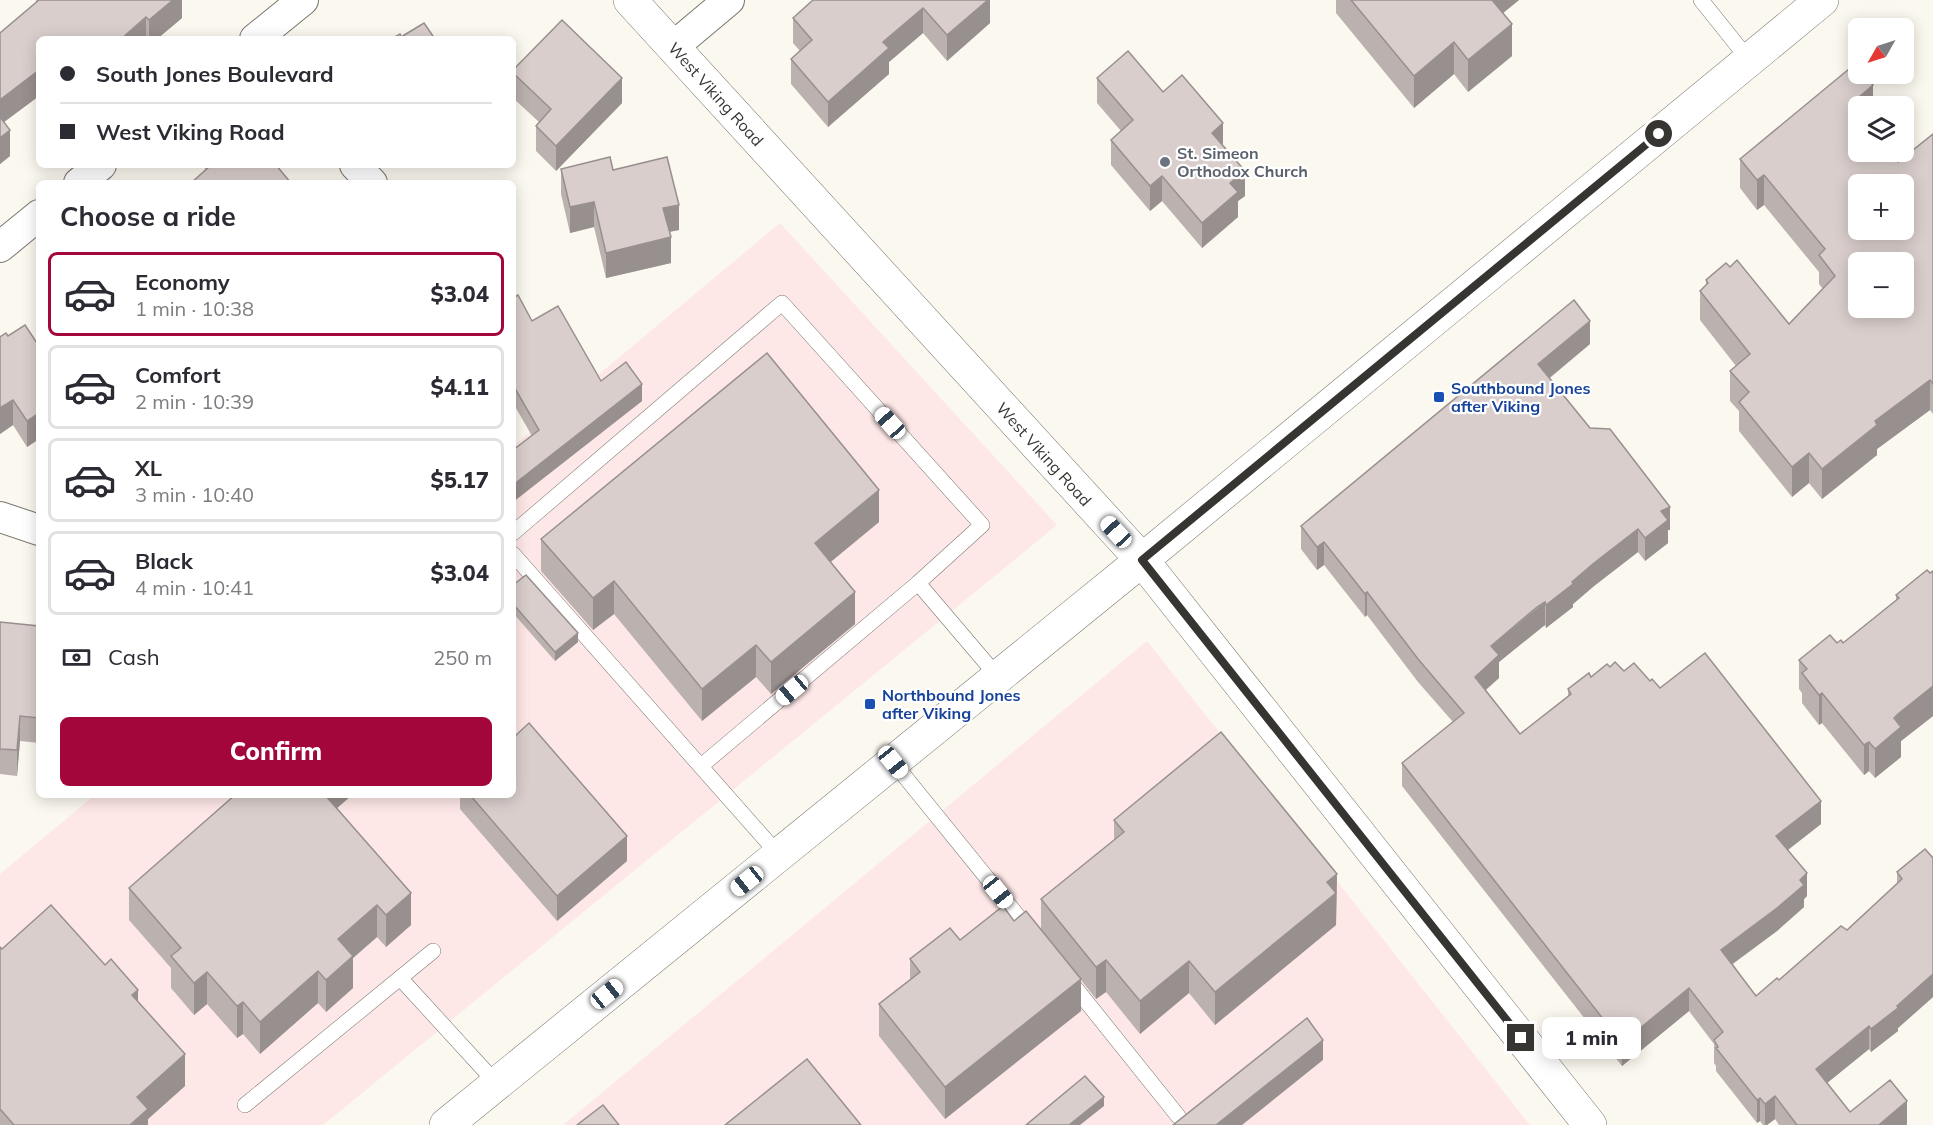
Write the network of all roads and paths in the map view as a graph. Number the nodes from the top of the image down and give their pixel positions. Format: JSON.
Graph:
{"nodes":[{"id":1,"x":303,"y":0,"type":"edge"},
{"id":2,"x":630,"y":0,"type":"edge"},
{"id":3,"x":729,"y":0,"type":"edge"},
{"id":4,"x":1701,"y":0,"type":"edge"},
{"id":5,"x":1822,"y":0,"type":"edge"},
{"id":6,"x":259,"y":36,"type":"edge"},
{"id":7,"x":673,"y":47,"type":"junction"},
{"id":8,"x":1749,"y":60,"type":"junction"},
{"id":9,"x":97,"y":168,"type":"edge"},
{"id":10,"x":358,"y":168,"type":"edge"},
{"id":11,"x":83,"y":180,"type":"edge"},
{"id":12,"x":369,"y":180,"type":"edge"},
{"id":13,"x":36,"y":217,"type":"edge"},
{"id":14,"x":0,"y":247,"type":"edge"},
{"id":15,"x":0,"y":518,"type":"edge"},
{"id":16,"x":36,"y":529,"type":"edge"},
{"id":17,"x":516,"y":530,"type":"edge"},
{"id":18,"x":516,"y":557,"type":"edge"},
{"id":19,"x":1142,"y":560,"type":"junction"},
{"id":20,"x":918,"y":583,"type":"junction"},
{"id":21,"x":998,"y":677,"type":"junction"},
{"id":22,"x":893,"y":762,"type":"junction"},
{"id":23,"x":701,"y":766,"type":"junction"},
{"id":24,"x":779,"y":855,"type":"junction"},
{"id":25,"x":1036,"y":939,"type":"edge"},
{"id":26,"x":433,"y":951,"type":"dead end"},
{"id":27,"x":1058,"y":967,"type":"edge"},
{"id":28,"x":400,"y":978,"type":"junction"},
{"id":29,"x":497,"y":1084,"type":"junction"},
{"id":30,"x":245,"y":1105,"type":"dead end"},
{"id":31,"x":1178,"y":1116,"type":"dead end"},
{"id":32,"x":446,"y":1125,"type":"edge"},
{"id":33,"x":1590,"y":1125,"type":"edge"}],
"edges":[{"from":1,"to":6,"type":"street"},
{"from":2,"to":7,"type":"main road","name":"West Viking Road"},
{"from":3,"to":7,"type":"street"},
{"from":4,"to":8,"type":"lane"},
{"from":5,"to":8,"type":"main road"},
{"from":7,"to":19,"type":"main road","name":"West Viking Road"},
{"from":8,"to":19,"type":"main road"},
{"from":9,"to":11,"type":"street"},
{"from":10,"to":12,"type":"street"},
{"from":13,"to":14,"type":"street"},
{"from":15,"to":16,"type":"street"},
{"from":17,"to":20,"type":"lane"},
{"from":18,"to":23,"type":"lane"},
{"from":19,"to":21,"type":"main road"},
{"from":19,"to":33,"type":"main road","name":"West Viking Road"},
{"from":20,"to":21,"type":"lane"},
{"from":20,"to":23,"type":"lane"},
{"from":21,"to":22,"type":"main road"},
{"from":22,"to":24,"type":"main road"},
{"from":22,"to":25,"type":"lane"},
{"from":23,"to":24,"type":"lane"},
{"from":24,"to":29,"type":"main road"},
{"from":26,"to":28,"type":"lane"},
{"from":27,"to":31,"type":"lane"},
{"from":28,"to":29,"type":"lane"},
{"from":28,"to":30,"type":"lane"},
{"from":29,"to":32,"type":"main road"}]}
